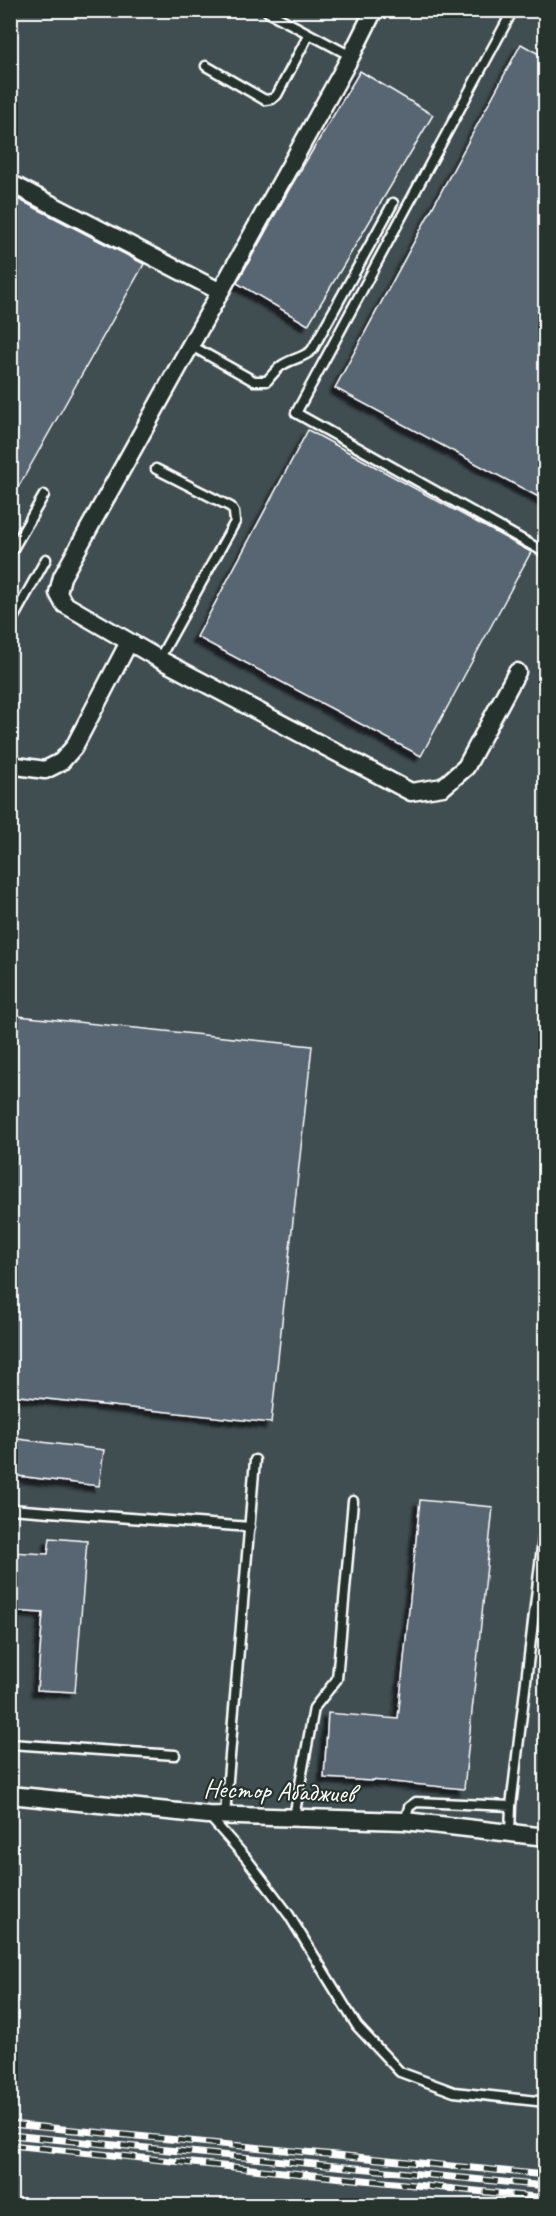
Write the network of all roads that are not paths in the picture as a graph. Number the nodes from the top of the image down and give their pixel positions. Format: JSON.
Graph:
{"nodes":[{"id":1,"x":374,"y":10,"type":"edge"},
{"id":2,"x":513,"y":10,"type":"edge"},
{"id":3,"x":268,"y":12,"type":"edge"},
{"id":4,"x":309,"y":33,"type":"junction"},
{"id":5,"x":351,"y":56,"type":"junction"},
{"id":6,"x":206,"y":66,"type":"dead end"},
{"id":7,"x":10,"y":183,"type":"edge"},
{"id":8,"x":393,"y":203,"type":"dead end"},
{"id":9,"x":219,"y":291,"type":"junction"},
{"id":10,"x":190,"y":345,"type":"junction"},
{"id":11,"x":156,"y":470,"type":"dead end"},
{"id":12,"x":44,"y":495,"type":"dead end"},
{"id":13,"x":546,"y":553,"type":"edge"},
{"id":14,"x":10,"y":554,"type":"edge"},
{"id":15,"x":46,"y":560,"type":"dead end"},
{"id":16,"x":10,"y":624,"type":"edge"},
{"id":17,"x":129,"y":642,"type":"junction"},
{"id":18,"x":159,"y":659,"type":"junction"},
{"id":19,"x":518,"y":672,"type":"dead end"},
{"id":20,"x":10,"y":765,"type":"edge"},
{"id":21,"x":255,"y":1460,"type":"dead end"},
{"id":22,"x":353,"y":1501,"type":"dead end"},
{"id":23,"x":10,"y":1509,"type":"edge"},
{"id":24,"x":546,"y":1514,"type":"edge"},
{"id":25,"x":249,"y":1527,"type":"junction"},
{"id":26,"x":10,"y":1744,"type":"edge"},
{"id":27,"x":175,"y":1755,"type":"dead end"},
{"id":28,"x":10,"y":1795,"type":"edge"},
{"id":29,"x":511,"y":1806,"type":"junction"},
{"id":30,"x":208,"y":1815,"type":"junction"},
{"id":31,"x":225,"y":1815,"type":"junction"},
{"id":32,"x":294,"y":1817,"type":"junction"},
{"id":33,"x":405,"y":1821,"type":"junction"},
{"id":34,"x":510,"y":1833,"type":"junction"},
{"id":35,"x":546,"y":1837,"type":"edge"},
{"id":36,"x":546,"y":2102,"type":"edge"}],
"edges":[{"from":1,"to":5,"type":"street"},
{"from":2,"to":13,"type":"lane"},
{"from":3,"to":4,"type":"lane"},
{"from":4,"to":5,"type":"lane"},
{"from":4,"to":6,"type":"lane"},
{"from":5,"to":9,"type":"street"},
{"from":7,"to":9,"type":"street"},
{"from":8,"to":10,"type":"lane"},
{"from":9,"to":10,"type":"street"},
{"from":10,"to":17,"type":"street"},
{"from":11,"to":18,"type":"lane"},
{"from":12,"to":14,"type":"lane"},
{"from":15,"to":16,"type":"lane"},
{"from":17,"to":18,"type":"street"},
{"from":17,"to":20,"type":"street"},
{"from":18,"to":19,"type":"street"},
{"from":21,"to":25,"type":"lane"},
{"from":22,"to":32,"type":"lane"},
{"from":23,"to":25,"type":"lane"},
{"from":24,"to":29,"type":"lane"},
{"from":25,"to":31,"type":"lane"},
{"from":26,"to":27,"type":"lane"},
{"from":28,"to":30,"type":"street","name":"Нестор Абаджиев"},
{"from":29,"to":33,"type":"lane"},
{"from":29,"to":34,"type":"lane"},
{"from":30,"to":31,"type":"street","name":"Нестор Абаджиев"},
{"from":30,"to":36,"type":"lane"},
{"from":31,"to":32,"type":"street","name":"Нестор Абаджиев"},
{"from":32,"to":33,"type":"street","name":"Нестор Абаджиев"},
{"from":33,"to":34,"type":"street","name":"Нестор Абаджиев"},
{"from":34,"to":35,"type":"street","name":"Нестор Абаджиев"}]}
